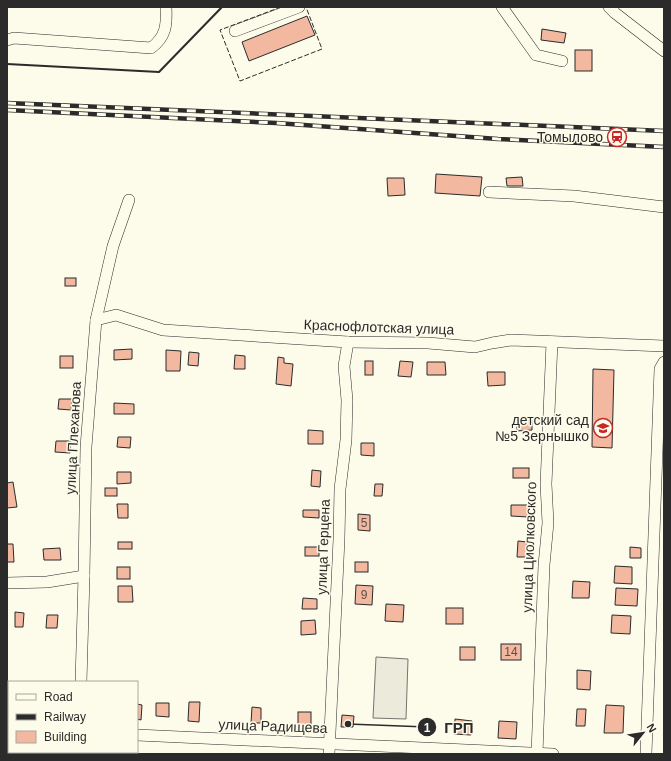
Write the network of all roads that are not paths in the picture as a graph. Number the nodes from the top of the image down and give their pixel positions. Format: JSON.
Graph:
{"nodes":[{"id":1,"x":166,"y":7,"type":"edge"},
{"id":2,"x":299,"y":7,"type":"edge"},
{"id":3,"x":502,"y":7,"type":"edge"},
{"id":4,"x":613,"y":9,"type":"edge"},
{"id":5,"x":235,"y":31,"type":"dead end"},
{"id":6,"x":7,"y":40,"type":"edge"},
{"id":7,"x":664,"y":52,"type":"edge"},
{"id":8,"x":562,"y":60,"type":"dead end"},
{"id":9,"x":490,"y":192,"type":"dead end"},
{"id":10,"x":129,"y":200,"type":"dead end"},
{"id":11,"x":664,"y":207,"type":"edge"},
{"id":12,"x":96,"y":320,"type":"junction"},
{"id":13,"x":348,"y":342,"type":"junction"},
{"id":14,"x":552,"y":342,"type":"junction"},
{"id":15,"x":664,"y":346,"type":"edge"},
{"id":16,"x":664,"y":362,"type":"edge"},
{"id":17,"x":84,"y":576,"type":"junction"},
{"id":18,"x":7,"y":583,"type":"edge"},
{"id":19,"x":81,"y":681,"type":"edge"},
{"id":20,"x":138,"y":735,"type":"edge"},
{"id":21,"x":329,"y":749,"type":"edge"},
{"id":22,"x":537,"y":754,"type":"edge"},
{"id":23,"x":552,"y":754,"type":"edge"},
{"id":24,"x":646,"y":754,"type":"edge"}],
"edges":[{"from":1,"to":6,"type":"street"},
{"from":2,"to":5,"type":"street"},
{"from":3,"to":8,"type":"street"},
{"from":4,"to":7,"type":"street"},
{"from":9,"to":11,"type":"street"},
{"from":10,"to":12,"type":"street","name":"улица Плеханова"},
{"from":12,"to":13,"type":"street","name":"Краснофлотская улица"},
{"from":12,"to":17,"type":"street","name":"улица Плеханова"},
{"from":13,"to":14,"type":"street","name":"Краснофлотская улица"},
{"from":13,"to":21,"type":"street","name":"улица Герцена"},
{"from":14,"to":15,"type":"street","name":"Краснофлотская улица"},
{"from":14,"to":22,"type":"street","name":"улица Циолковского"},
{"from":16,"to":24,"type":"street"},
{"from":17,"to":18,"type":"street"},
{"from":17,"to":19,"type":"street","name":"улица Плеханова"},
{"from":20,"to":21,"type":"street","name":"улица Радищева"},
{"from":21,"to":22,"type":"street","name":"улица Радищева"},
{"from":22,"to":23,"type":"street","name":"улица Радищева"}]}
